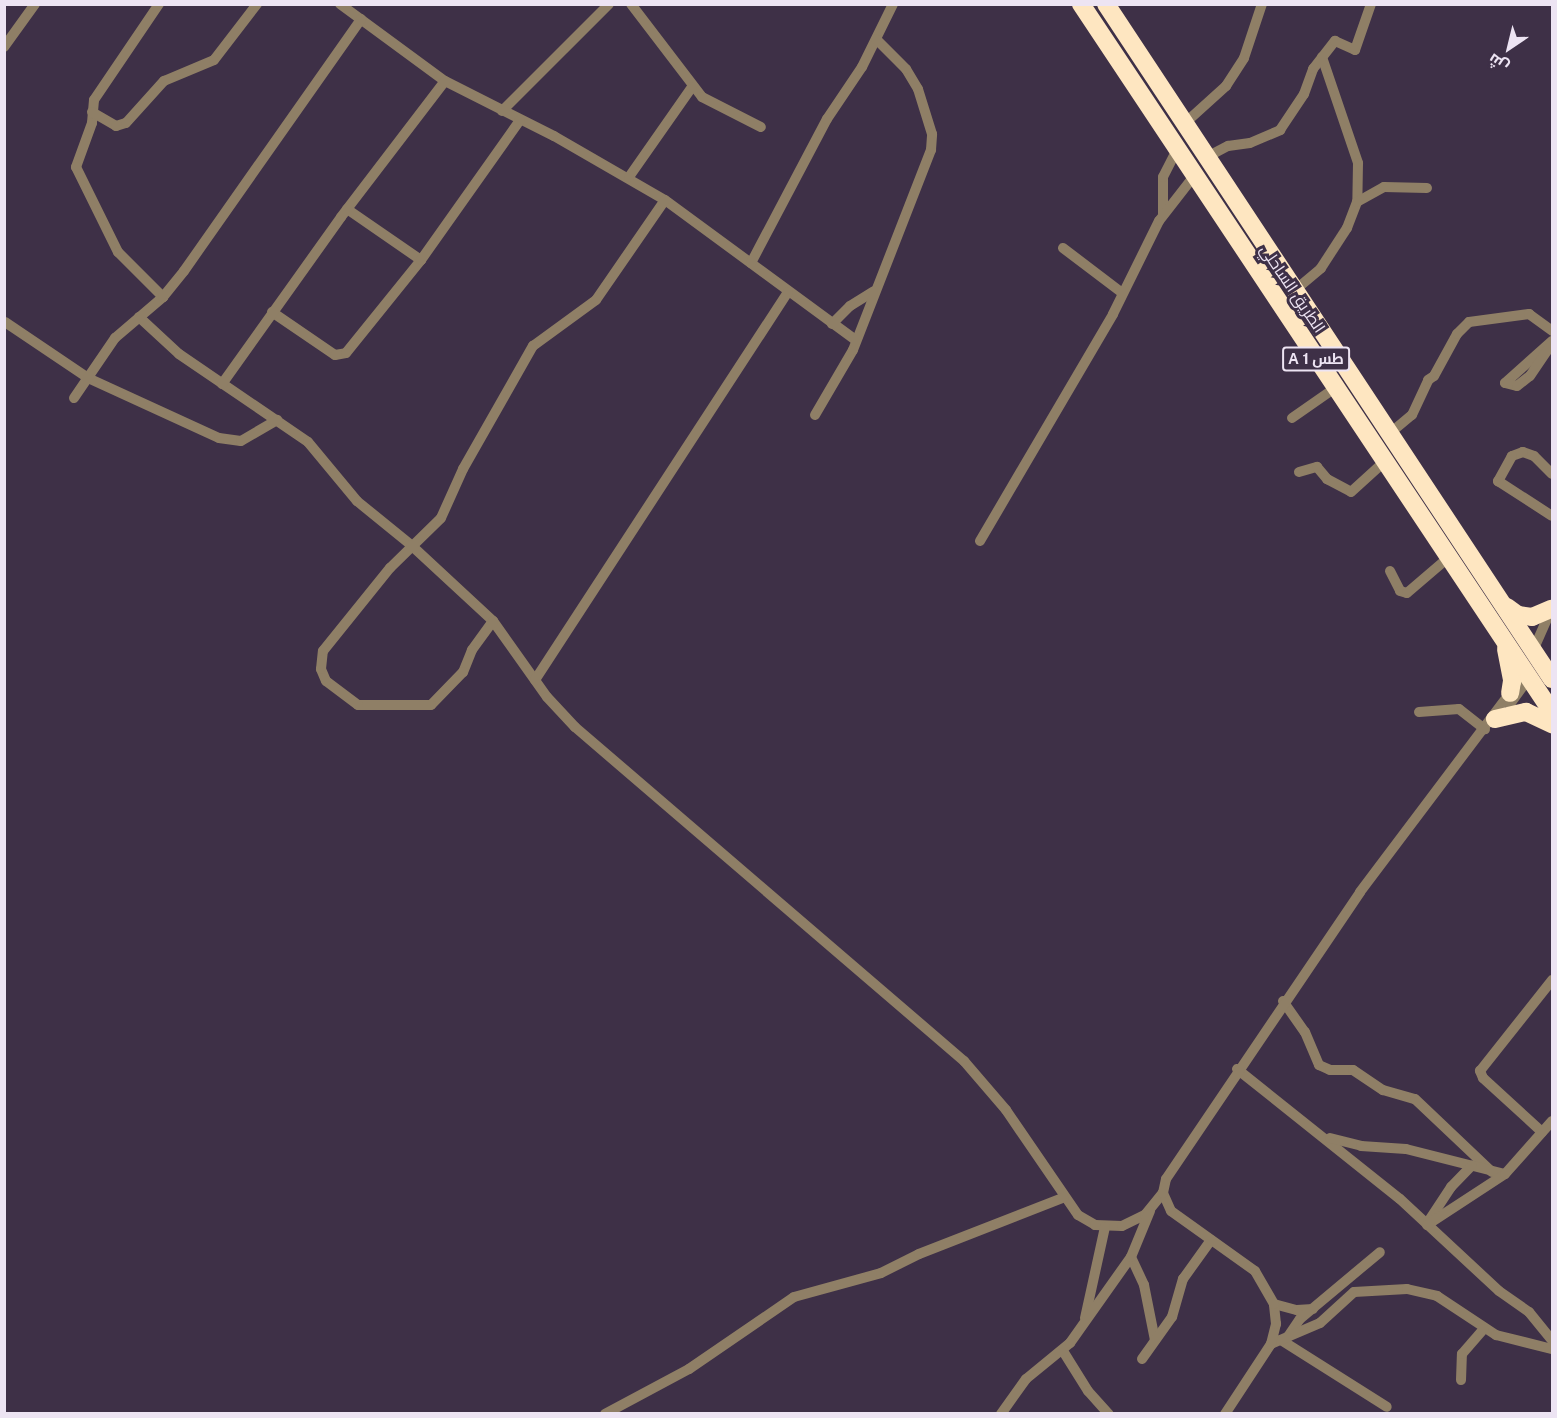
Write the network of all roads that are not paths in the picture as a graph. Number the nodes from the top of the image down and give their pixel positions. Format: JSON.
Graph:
{"nodes":[{"id":1,"x":35,"y":4,"type":"edge"},
{"id":2,"x":159,"y":4,"type":"edge"},
{"id":3,"x":257,"y":4,"type":"edge"},
{"id":4,"x":340,"y":4,"type":"edge"},
{"id":5,"x":609,"y":4,"type":"edge"},
{"id":6,"x":631,"y":4,"type":"edge"},
{"id":7,"x":893,"y":4,"type":"edge"},
{"id":8,"x":1081,"y":4,"type":"edge"},
{"id":9,"x":1106,"y":4,"type":"edge"},
{"id":10,"x":1262,"y":4,"type":"edge"},
{"id":11,"x":1371,"y":4,"type":"edge"},
{"id":12,"x":361,"y":20,"type":"junction"},
{"id":13,"x":876,"y":39,"type":"junction"},
{"id":14,"x":4,"y":47,"type":"edge"},
{"id":15,"x":1322,"y":57,"type":"junction"},
{"id":16,"x":445,"y":81,"type":"junction"},
{"id":17,"x":692,"y":87,"type":"junction"},
{"id":18,"x":502,"y":111,"type":"junction"},
{"id":19,"x":92,"y":112,"type":"junction"},
{"id":20,"x":520,"y":120,"type":"junction"},
{"id":21,"x":1184,"y":124,"type":"junction"},
{"id":22,"x":760,"y":127,"type":"dead end"},
{"id":23,"x":1177,"y":150,"type":"junction"},
{"id":24,"x":1205,"y":158,"type":"junction"},
{"id":25,"x":1194,"y":176,"type":"junction"},
{"id":26,"x":629,"y":177,"type":"junction"},
{"id":27,"x":1427,"y":188,"type":"dead end"},
{"id":28,"x":665,"y":200,"type":"junction"},
{"id":29,"x":1357,"y":202,"type":"junction"},
{"id":30,"x":347,"y":209,"type":"junction"},
{"id":31,"x":1163,"y":214,"type":"junction"},
{"id":32,"x":1063,"y":248,"type":"dead end"},
{"id":33,"x":421,"y":260,"type":"junction"},
{"id":34,"x":751,"y":263,"type":"junction"},
{"id":35,"x":874,"y":291,"type":"junction"},
{"id":36,"x":1294,"y":291,"type":"junction"},
{"id":37,"x":788,"y":292,"type":"junction"},
{"id":38,"x":1121,"y":292,"type":"junction"},
{"id":39,"x":163,"y":297,"type":"junction"},
{"id":40,"x":272,"y":312,"type":"junction"},
{"id":41,"x":139,"y":317,"type":"junction"},
{"id":42,"x":5,"y":322,"type":"edge"},
{"id":43,"x":832,"y":324,"type":"junction"},
{"id":44,"x":1552,"y":331,"type":"edge"},
{"id":45,"x":854,"y":339,"type":"junction"},
{"id":46,"x":1552,"y":342,"type":"edge"},
{"id":47,"x":88,"y":378,"type":"junction"},
{"id":48,"x":222,"y":384,"type":"junction"},
{"id":49,"x":1335,"y":388,"type":"junction"},
{"id":50,"x":74,"y":398,"type":"dead end"},
{"id":51,"x":815,"y":415,"type":"dead end"},
{"id":52,"x":1292,"y":418,"type":"dead end"},
{"id":53,"x":277,"y":420,"type":"junction"},
{"id":54,"x":1389,"y":434,"type":"junction"},
{"id":55,"x":1384,"y":462,"type":"junction"},
{"id":56,"x":1299,"y":472,"type":"dead end"},
{"id":57,"x":1552,"y":474,"type":"edge"},
{"id":58,"x":1552,"y":516,"type":"edge"},
{"id":59,"x":980,"y":541,"type":"dead end"},
{"id":60,"x":411,"y":545,"type":"junction"},
{"id":61,"x":1449,"y":557,"type":"junction"},
{"id":62,"x":1390,"y":571,"type":"dead end"},
{"id":63,"x":1506,"y":607,"type":"junction"},
{"id":64,"x":1552,"y":613,"type":"edge"},
{"id":65,"x":493,"y":621,"type":"junction"},
{"id":66,"x":1504,"y":639,"type":"junction"},
{"id":67,"x":1536,"y":654,"type":"junction"},
{"id":68,"x":1528,"y":674,"type":"junction"},
{"id":69,"x":1552,"y":679,"type":"edge"},
{"id":70,"x":535,"y":680,"type":"junction"},
{"id":71,"x":1510,"y":693,"type":"junction"},
{"id":72,"x":1419,"y":712,"type":"dead end"},
{"id":73,"x":1552,"y":712,"type":"edge"},
{"id":74,"x":1489,"y":724,"type":"junction"},
{"id":75,"x":1552,"y":724,"type":"edge"},
{"id":76,"x":1552,"y":980,"type":"edge"},
{"id":77,"x":1283,"y":1001,"type":"junction"},
{"id":78,"x":1237,"y":1069,"type":"junction"},
{"id":79,"x":1552,"y":1120,"type":"edge"},
{"id":80,"x":1542,"y":1132,"type":"junction"},
{"id":81,"x":1325,"y":1137,"type":"junction"},
{"id":82,"x":1472,"y":1166,"type":"junction"},
{"id":83,"x":1492,"y":1172,"type":"junction"},
{"id":84,"x":1505,"y":1174,"type":"junction"},
{"id":85,"x":1163,"y":1192,"type":"junction"},
{"id":86,"x":1063,"y":1197,"type":"junction"},
{"id":87,"x":1150,"y":1208,"type":"junction"},
{"id":88,"x":1427,"y":1225,"type":"junction"},
{"id":89,"x":1105,"y":1227,"type":"junction"},
{"id":90,"x":1211,"y":1240,"type":"junction"},
{"id":91,"x":1380,"y":1252,"type":"dead end"},
{"id":92,"x":1131,"y":1257,"type":"junction"},
{"id":93,"x":1274,"y":1304,"type":"junction"},
{"id":94,"x":1313,"y":1309,"type":"junction"},
{"id":95,"x":1083,"y":1325,"type":"junction"},
{"id":96,"x":1484,"y":1329,"type":"junction"},
{"id":97,"x":1155,"y":1340,"type":"junction"},
{"id":98,"x":1552,"y":1340,"type":"edge"},
{"id":99,"x":1280,"y":1341,"type":"junction"},
{"id":100,"x":1552,"y":1349,"type":"edge"},
{"id":101,"x":1063,"y":1351,"type":"junction"},
{"id":102,"x":1142,"y":1359,"type":"dead end"},
{"id":103,"x":1461,"y":1380,"type":"dead end"},
{"id":104,"x":1387,"y":1407,"type":"dead end"},
{"id":105,"x":605,"y":1413,"type":"edge"},
{"id":106,"x":1001,"y":1413,"type":"edge"},
{"id":107,"x":1109,"y":1413,"type":"edge"},
{"id":108,"x":1225,"y":1413,"type":"edge"}],
"edges":[{"from":1,"to":14,"type":"street"},
{"from":2,"to":19,"type":"street"},
{"from":3,"to":19,"type":"street"},
{"from":4,"to":12,"type":"street"},
{"from":5,"to":18,"type":"street"},
{"from":6,"to":17,"type":"street"},
{"from":7,"to":13,"type":"street"},
{"from":8,"to":23,"type":"highway","name":"الطريق الساحلي","number":"A 1 طس"},
{"from":9,"to":21,"type":"highway","name":"الطريق الساحلي","number":"A 1 طس"},
{"from":10,"to":21,"type":"street"},
{"from":11,"to":15,"type":"street"},
{"from":12,"to":16,"type":"street"},
{"from":12,"to":39,"type":"street"},
{"from":13,"to":34,"type":"street"},
{"from":13,"to":35,"type":"street"},
{"from":15,"to":24,"type":"street"},
{"from":15,"to":29,"type":"street"},
{"from":16,"to":18,"type":"street"},
{"from":16,"to":30,"type":"street"},
{"from":17,"to":22,"type":"street"},
{"from":17,"to":26,"type":"street"},
{"from":18,"to":20,"type":"street"},
{"from":19,"to":39,"type":"street"},
{"from":20,"to":26,"type":"street"},
{"from":20,"to":33,"type":"street"},
{"from":21,"to":24,"type":"highway","name":"الطريق الساحلي","number":"A 1 طس"},
{"from":23,"to":25,"type":"highway","name":"الطريق الساحلي","number":"A 1 طس"},
{"from":23,"to":31,"type":"street"},
{"from":24,"to":36,"type":"highway","name":"الطريق الساحلي","number":"A 1 طس"},
{"from":25,"to":31,"type":"street"},
{"from":25,"to":49,"type":"highway","name":"الطريق الساحلي","number":"A 1 طس"},
{"from":26,"to":28,"type":"street"},
{"from":27,"to":29,"type":"street"},
{"from":28,"to":34,"type":"street"},
{"from":28,"to":60,"type":"street"},
{"from":29,"to":36,"type":"street"},
{"from":30,"to":33,"type":"street"},
{"from":30,"to":40,"type":"street"},
{"from":31,"to":38,"type":"street"},
{"from":32,"to":38,"type":"street"},
{"from":33,"to":40,"type":"street"},
{"from":34,"to":37,"type":"street"},
{"from":35,"to":43,"type":"street"},
{"from":35,"to":45,"type":"street"},
{"from":36,"to":54,"type":"highway","name":"الطريق الساحلي","number":"A 1 طس"},
{"from":37,"to":43,"type":"street"},
{"from":37,"to":70,"type":"street"},
{"from":38,"to":59,"type":"street"},
{"from":39,"to":41,"type":"street"},
{"from":40,"to":48,"type":"street"},
{"from":41,"to":47,"type":"street"},
{"from":41,"to":48,"type":"street"},
{"from":42,"to":47,"type":"street"},
{"from":43,"to":45,"type":"street"},
{"from":44,"to":54,"type":"street"},
{"from":45,"to":51,"type":"street"},
{"from":46,"to":46,"type":"street"},
{"from":47,"to":50,"type":"street"},
{"from":47,"to":53,"type":"street"},
{"from":48,"to":53,"type":"street"},
{"from":49,"to":52,"type":"street"},
{"from":49,"to":55,"type":"highway","name":"الطريق الساحلي","number":"A 1 طس"},
{"from":53,"to":60,"type":"street"},
{"from":54,"to":63,"type":"highway","name":"الطريق الساحلي","number":"A 1 طس"},
{"from":55,"to":56,"type":"street"},
{"from":55,"to":61,"type":"highway","name":"الطريق الساحلي","number":"A 1 طس"},
{"from":57,"to":58,"type":"street"},
{"from":60,"to":65,"type":"street"},
{"from":60,"to":65,"type":"street"},
{"from":61,"to":62,"type":"street"},
{"from":61,"to":66,"type":"highway","name":"الطريق الساحلي","number":"A 1 طس"},
{"from":63,"to":64,"type":"highway"},
{"from":63,"to":67,"type":"highway","name":"الطريق الساحلي","number":"A 1 طس"},
{"from":64,"to":67,"type":"street"},
{"from":65,"to":70,"type":"street"},
{"from":66,"to":68,"type":"highway","name":"الطريق الساحلي","number":"A 1 طس"},
{"from":66,"to":71,"type":"highway"},
{"from":67,"to":68,"type":"street"},
{"from":67,"to":69,"type":"highway","name":"الطريق الساحلي","number":"A 1 طس"},
{"from":68,"to":71,"type":"street"},
{"from":68,"to":73,"type":"highway","name":"الطريق الساحلي","number":"A 1 طس"},
{"from":68,"to":74,"type":"street"},
{"from":70,"to":86,"type":"street"},
{"from":71,"to":74,"type":"street"},
{"from":72,"to":74,"type":"street"},
{"from":74,"to":75,"type":"highway"},
{"from":74,"to":77,"type":"street"},
{"from":76,"to":80,"type":"street"},
{"from":77,"to":78,"type":"street"},
{"from":77,"to":83,"type":"street"},
{"from":78,"to":81,"type":"street"},
{"from":78,"to":85,"type":"street"},
{"from":79,"to":80,"type":"street"},
{"from":80,"to":84,"type":"street"},
{"from":81,"to":82,"type":"street"},
{"from":81,"to":88,"type":"street"},
{"from":82,"to":83,"type":"street"},
{"from":82,"to":88,"type":"street"},
{"from":83,"to":84,"type":"street"},
{"from":84,"to":88,"type":"street"},
{"from":85,"to":87,"type":"street"},
{"from":85,"to":90,"type":"street"},
{"from":86,"to":89,"type":"street"},
{"from":86,"to":105,"type":"street"},
{"from":87,"to":89,"type":"street"},
{"from":87,"to":92,"type":"street"},
{"from":88,"to":98,"type":"street"},
{"from":89,"to":95,"type":"street"},
{"from":90,"to":93,"type":"street"},
{"from":90,"to":97,"type":"street"},
{"from":91,"to":94,"type":"street"},
{"from":92,"to":95,"type":"street"},
{"from":92,"to":97,"type":"street"},
{"from":93,"to":94,"type":"street"},
{"from":93,"to":99,"type":"street"},
{"from":94,"to":99,"type":"street"},
{"from":95,"to":101,"type":"street"},
{"from":96,"to":99,"type":"street"},
{"from":96,"to":100,"type":"street"},
{"from":96,"to":103,"type":"street"},
{"from":97,"to":102,"type":"street"},
{"from":99,"to":104,"type":"street"},
{"from":99,"to":108,"type":"street"},
{"from":101,"to":106,"type":"street"},
{"from":101,"to":107,"type":"street"}]}
